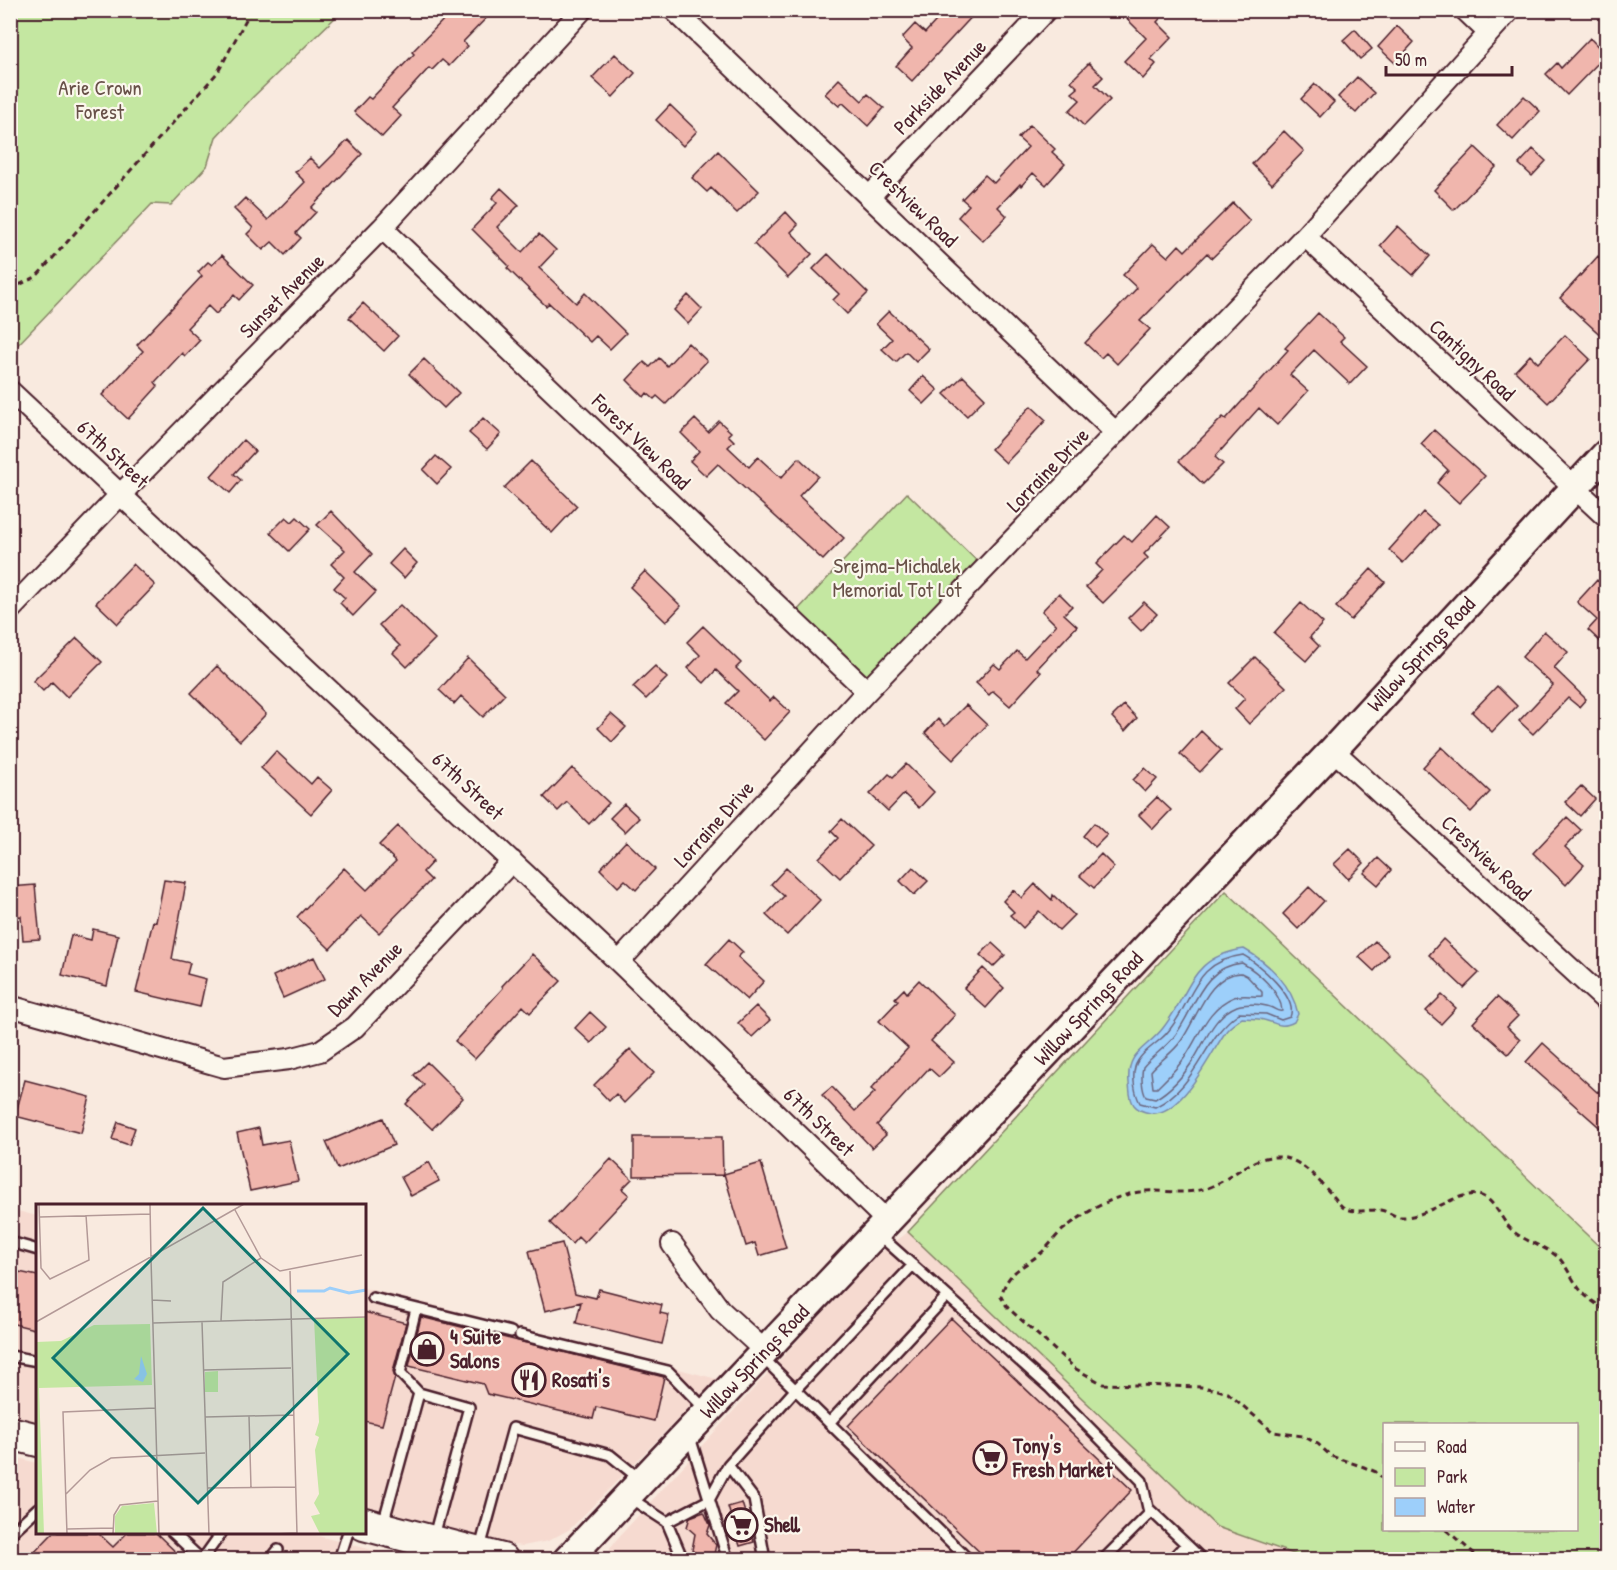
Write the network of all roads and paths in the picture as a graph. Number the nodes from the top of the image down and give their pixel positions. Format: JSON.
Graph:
{"nodes":[{"id":1,"x":251,"y":10,"type":"edge"},
{"id":2,"x":582,"y":10,"type":"edge"},
{"id":3,"x":674,"y":10,"type":"edge"},
{"id":4,"x":1046,"y":10,"type":"edge"},
{"id":5,"x":1465,"y":10,"type":"edge"},
{"id":6,"x":1510,"y":10,"type":"edge"},
{"id":7,"x":1489,"y":33,"type":"junction"},
{"id":8,"x":870,"y":196,"type":"junction"},
{"id":9,"x":382,"y":228,"type":"junction"},
{"id":10,"x":1305,"y":236,"type":"junction"},
{"id":11,"x":10,"y":290,"type":"edge"},
{"id":12,"x":10,"y":391,"type":"edge"},
{"id":13,"x":1116,"y":433,"type":"junction"},
{"id":14,"x":1606,"y":454,"type":"edge"},
{"id":15,"x":1574,"y":488,"type":"junction"},
{"id":16,"x":121,"y":494,"type":"junction"},
{"id":17,"x":1606,"y":518,"type":"edge"},
{"id":18,"x":10,"y":610,"type":"edge"},
{"id":19,"x":867,"y":691,"type":"junction"},
{"id":20,"x":1333,"y":750,"type":"junction"},
{"id":21,"x":512,"y":861,"type":"junction"},
{"id":22,"x":619,"y":962,"type":"junction"},
{"id":23,"x":1606,"y":1001,"type":"edge"},
{"id":24,"x":10,"y":1006,"type":"edge"},
{"id":25,"x":882,"y":1227,"type":"junction"},
{"id":26,"x":10,"y":1242,"type":"edge"},
{"id":27,"x":672,"y":1244,"type":"dead end"},
{"id":28,"x":36,"y":1249,"type":"edge"},
{"id":29,"x":913,"y":1265,"type":"junction"},
{"id":30,"x":947,"y":1296,"type":"junction"},
{"id":31,"x":373,"y":1298,"type":"dead end"},
{"id":32,"x":416,"y":1309,"type":"junction"},
{"id":33,"x":1606,"y":1312,"type":"edge"},
{"id":34,"x":763,"y":1353,"type":"junction"},
{"id":35,"x":10,"y":1356,"type":"edge"},
{"id":36,"x":36,"y":1361,"type":"edge"},
{"id":37,"x":795,"y":1390,"type":"junction"},
{"id":38,"x":419,"y":1393,"type":"junction"},
{"id":39,"x":707,"y":1412,"type":"junction"},
{"id":40,"x":829,"y":1423,"type":"junction"},
{"id":41,"x":689,"y":1431,"type":"junction"},
{"id":42,"x":10,"y":1433,"type":"edge"},
{"id":43,"x":36,"y":1440,"type":"edge"},
{"id":44,"x":728,"y":1465,"type":"junction"},
{"id":45,"x":1383,"y":1479,"type":"edge"},
{"id":46,"x":634,"y":1489,"type":"junction"},
{"id":47,"x":709,"y":1500,"type":"junction"},
{"id":48,"x":36,"y":1510,"type":"edge"},
{"id":49,"x":1151,"y":1512,"type":"junction"},
{"id":50,"x":668,"y":1522,"type":"junction"},
{"id":51,"x":373,"y":1526,"type":"edge"},
{"id":52,"x":1447,"y":1531,"type":"edge"},
{"id":53,"x":10,"y":1534,"type":"edge"},
{"id":54,"x":173,"y":1534,"type":"edge"},
{"id":55,"x":221,"y":1534,"type":"edge"},
{"id":56,"x":348,"y":1534,"type":"edge"},
{"id":57,"x":432,"y":1542,"type":"junction"},
{"id":58,"x":1186,"y":1544,"type":"junction"},
{"id":59,"x":278,"y":1550,"type":"dead end"},
{"id":60,"x":490,"y":1557,"type":"edge"},
{"id":61,"x":201,"y":1559,"type":"edge"},
{"id":62,"x":270,"y":1560,"type":"edge"},
{"id":63,"x":339,"y":1560,"type":"edge"},
{"id":64,"x":567,"y":1560,"type":"edge"},
{"id":65,"x":683,"y":1560,"type":"edge"},
{"id":66,"x":728,"y":1560,"type":"edge"},
{"id":67,"x":765,"y":1560,"type":"edge"},
{"id":68,"x":969,"y":1560,"type":"edge"},
{"id":69,"x":1104,"y":1560,"type":"edge"},
{"id":70,"x":1171,"y":1560,"type":"edge"},
{"id":71,"x":1203,"y":1560,"type":"edge"},
{"id":72,"x":1482,"y":1560,"type":"edge"}],
"edges":[{"from":1,"to":11,"type":"path"},
{"from":2,"to":9,"type":"street","name":"Sunset Avenue"},
{"from":3,"to":8,"type":"street","name":"Crestview Road"},
{"from":4,"to":8,"type":"street","name":"Parkside Avenue"},
{"from":5,"to":7,"type":"street"},
{"from":6,"to":7,"type":"street","name":"Lorraine Drive"},
{"from":7,"to":10,"type":"street","name":"Lorraine Drive"},
{"from":8,"to":13,"type":"street","name":"Crestview Road"},
{"from":9,"to":16,"type":"street","name":"Sunset Avenue"},
{"from":9,"to":19,"type":"street","name":"Forest View Road"},
{"from":10,"to":13,"type":"street","name":"Lorraine Drive"},
{"from":10,"to":15,"type":"street","name":"Cantigny Road"},
{"from":12,"to":16,"type":"street","name":"67th Street"},
{"from":13,"to":19,"type":"street","name":"Lorraine Drive"},
{"from":14,"to":15,"type":"main road","name":"Willow Springs Road"},
{"from":15,"to":17,"type":"street","name":"Cantigny Road"},
{"from":15,"to":20,"type":"main road","name":"Willow Springs Road"},
{"from":16,"to":18,"type":"street","name":"Sunset Avenue"},
{"from":16,"to":21,"type":"street","name":"67th Street"},
{"from":19,"to":22,"type":"street","name":"Lorraine Drive"},
{"from":20,"to":23,"type":"street","name":"Crestview Road"},
{"from":20,"to":25,"type":"main road","name":"Willow Springs Road"},
{"from":21,"to":22,"type":"street","name":"67th Street"},
{"from":21,"to":24,"type":"street","name":"Dawn Avenue"},
{"from":22,"to":25,"type":"street","name":"67th Street"},
{"from":25,"to":29,"type":"lane"},
{"from":25,"to":34,"type":"main road","name":"Willow Springs Road"},
{"from":26,"to":28,"type":"lane"},
{"from":27,"to":34,"type":"street"},
{"from":29,"to":30,"type":"lane"},
{"from":29,"to":37,"type":"lane"},
{"from":30,"to":40,"type":"lane"},
{"from":30,"to":49,"type":"lane"},
{"from":31,"to":32,"type":"lane"},
{"from":32,"to":38,"type":"lane"},
{"from":32,"to":39,"type":"lane"},
{"from":33,"to":45,"type":"path"},
{"from":34,"to":37,"type":"lane"},
{"from":34,"to":39,"type":"main road","name":"Willow Springs Road"},
{"from":35,"to":36,"type":"lane"},
{"from":37,"to":40,"type":"lane"},
{"from":37,"to":44,"type":"lane"},
{"from":38,"to":51,"type":"lane"},
{"from":38,"to":57,"type":"lane"},
{"from":39,"to":41,"type":"main road","name":"Willow Springs Road"},
{"from":40,"to":68,"type":"lane"},
{"from":41,"to":46,"type":"main road","name":"Willow Springs Road"},
{"from":41,"to":47,"type":"lane"},
{"from":42,"to":43,"type":"main road"},
{"from":44,"to":47,"type":"lane"},
{"from":44,"to":67,"type":"lane"},
{"from":46,"to":50,"type":"lane"},
{"from":46,"to":60,"type":"lane"},
{"from":46,"to":64,"type":"main road","name":"Willow Springs Road"},
{"from":47,"to":50,"type":"lane"},
{"from":47,"to":66,"type":"lane"},
{"from":48,"to":53,"type":"lane"},
{"from":49,"to":58,"type":"lane"},
{"from":49,"to":69,"type":"lane"},
{"from":50,"to":65,"type":"lane"},
{"from":51,"to":57,"type":"main road"},
{"from":52,"to":72,"type":"path"},
{"from":54,"to":61,"type":"lane"},
{"from":55,"to":61,"type":"lane"},
{"from":56,"to":63,"type":"lane"},
{"from":57,"to":60,"type":"main road"},
{"from":58,"to":70,"type":"lane"},
{"from":58,"to":71,"type":"lane"},
{"from":59,"to":62,"type":"lane"}]}
